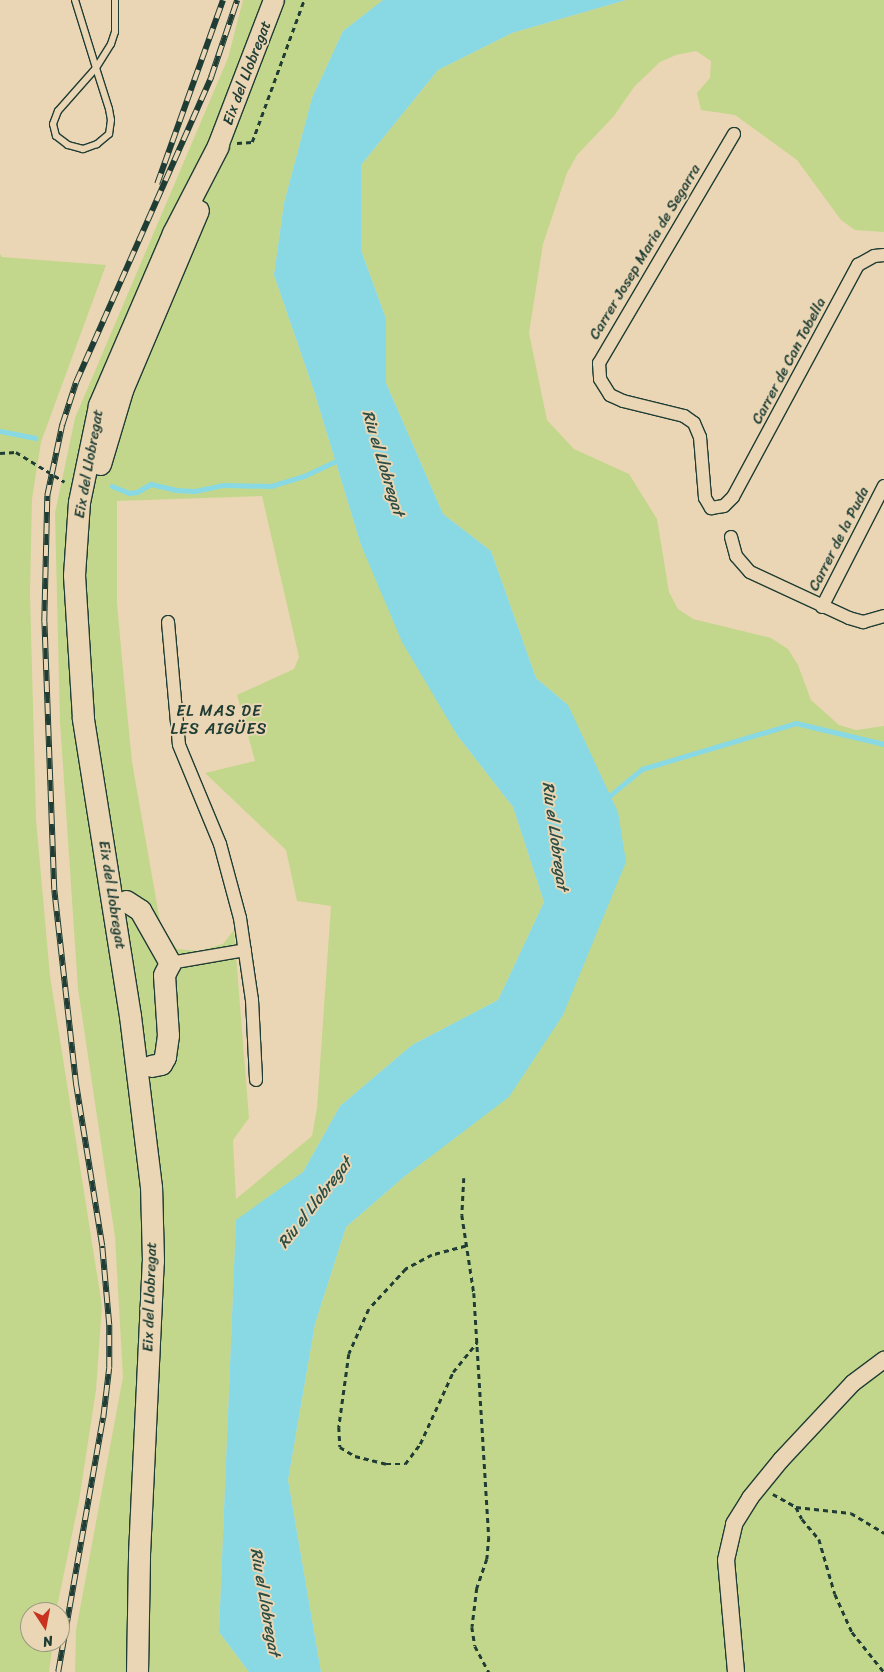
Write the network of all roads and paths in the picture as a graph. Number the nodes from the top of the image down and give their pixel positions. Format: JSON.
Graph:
{"nodes":[{"id":1,"x":75,"y":0,"type":"edge"},
{"id":2,"x":116,"y":0,"type":"edge"},
{"id":3,"x":274,"y":0,"type":"edge"},
{"id":4,"x":304,"y":0,"type":"edge"},
{"id":5,"x":96,"y":68,"type":"junction"},
{"id":6,"x":734,"y":134,"type":"dead end"},
{"id":7,"x":218,"y":146,"type":"junction"},
{"id":8,"x":884,"y":255,"type":"edge"},
{"id":9,"x":0,"y":453,"type":"edge"},
{"id":10,"x":884,"y":486,"type":"edge"},
{"id":11,"x":81,"y":490,"type":"junction"},
{"id":12,"x":733,"y":497,"type":"joint"},
{"id":13,"x":731,"y":537,"type":"dead end"},
{"id":14,"x":822,"y":606,"type":"junction"},
{"id":15,"x":884,"y":616,"type":"edge"},
{"id":16,"x":168,"y":622,"type":"dead end"},
{"id":17,"x":126,"y":901,"type":"junction"},
{"id":18,"x":245,"y":950,"type":"junction"},
{"id":19,"x":170,"y":963,"type":"junction"},
{"id":20,"x":151,"y":1066,"type":"junction"},
{"id":21,"x":256,"y":1080,"type":"dead end"},
{"id":22,"x":464,"y":1178,"type":"dead end"},
{"id":23,"x":466,"y":1246,"type":"junction"},
{"id":24,"x":477,"y":1342,"type":"junction"},
{"id":25,"x":884,"y":1360,"type":"edge"},
{"id":26,"x":761,"y":1484,"type":"junction"},
{"id":27,"x":796,"y":1507,"type":"junction"},
{"id":28,"x":884,"y":1533,"type":"edge"},
{"id":29,"x":138,"y":1672,"type":"edge"},
{"id":30,"x":149,"y":1672,"type":"edge"},
{"id":31,"x":489,"y":1672,"type":"edge"},
{"id":32,"x":736,"y":1672,"type":"edge"},
{"id":33,"x":884,"y":1672,"type":"edge"}],
"edges":[{"from":1,"to":5,"type":"lane"},
{"from":2,"to":5,"type":"lane"},
{"from":3,"to":7,"type":"main road","name":"Eix del Llobregat"},
{"from":4,"to":7,"type":"path"},
{"from":5,"to":5,"type":"lane"},
{"from":6,"to":12,"type":"street","name":"Carrer Josep Maria de Segarra"},
{"from":7,"to":11,"type":"highway","name":"Eix del Llobregat"},
{"from":7,"to":17,"type":"highway","name":"Eix del Llobregat"},
{"from":8,"to":12,"type":"street","name":"Carrer de Can Tobella"},
{"from":9,"to":11,"type":"path"},
{"from":10,"to":14,"type":"street","name":"Carrer de la Puda"},
{"from":11,"to":29,"type":"highway","name":"Eix del Llobregat"},
{"from":13,"to":14,"type":"street"},
{"from":14,"to":15,"type":"street"},
{"from":16,"to":18,"type":"street"},
{"from":17,"to":19,"type":"highway"},
{"from":17,"to":20,"type":"highway","name":"Eix del Llobregat"},
{"from":18,"to":19,"type":"street"},
{"from":18,"to":21,"type":"street"},
{"from":19,"to":20,"type":"highway"},
{"from":20,"to":30,"type":"highway","name":"Eix del Llobregat"},
{"from":22,"to":23,"type":"path"},
{"from":23,"to":24,"type":"path"},
{"from":23,"to":24,"type":"path"},
{"from":24,"to":31,"type":"path"},
{"from":25,"to":26,"type":"street"},
{"from":26,"to":27,"type":"path"},
{"from":26,"to":32,"type":"street"},
{"from":27,"to":28,"type":"path"},
{"from":27,"to":33,"type":"path"}]}
